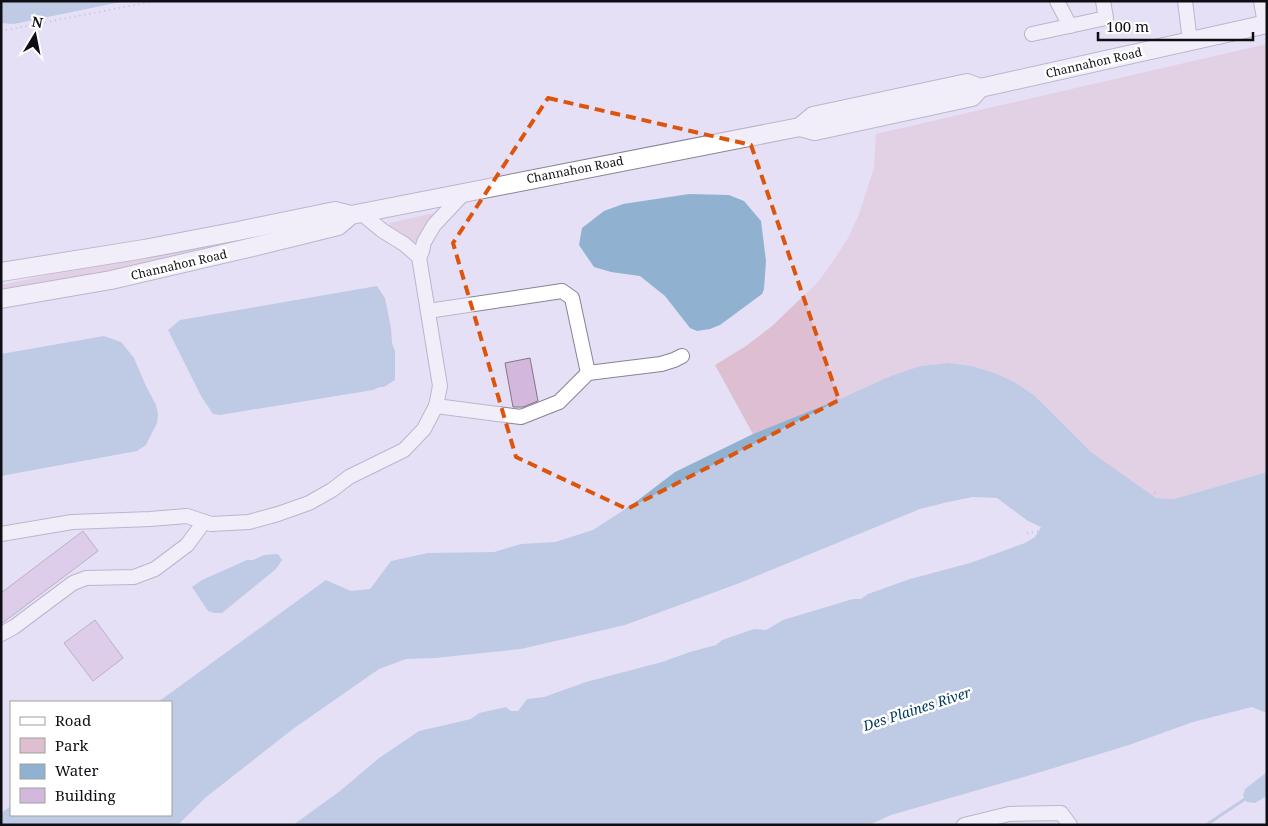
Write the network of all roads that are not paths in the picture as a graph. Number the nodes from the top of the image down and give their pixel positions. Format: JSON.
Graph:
{"nodes":[{"id":1,"x":1057,"y":1,"type":"edge"},
{"id":2,"x":1103,"y":1,"type":"edge"},
{"id":3,"x":1185,"y":1,"type":"edge"},
{"id":4,"x":1261,"y":1,"type":"edge"},
{"id":5,"x":1266,"y":24,"type":"edge"},
{"id":6,"x":1070,"y":26,"type":"junction"},
{"id":7,"x":1032,"y":34,"type":"dead end"},
{"id":8,"x":1190,"y":41,"type":"junction"},
{"id":9,"x":464,"y":192,"type":"junction"},
{"id":10,"x":356,"y":214,"type":"junction"},
{"id":11,"x":419,"y":257,"type":"junction"},
{"id":12,"x":1,"y":272,"type":"edge"},
{"id":13,"x":1,"y":299,"type":"edge"},
{"id":14,"x":428,"y":312,"type":"junction"},
{"id":15,"x":682,"y":356,"type":"dead end"},
{"id":16,"x":588,"y":373,"type":"junction"},
{"id":17,"x":436,"y":406,"type":"junction"},
{"id":18,"x":204,"y":522,"type":"junction"},
{"id":19,"x":1,"y":534,"type":"edge"},
{"id":20,"x":1,"y":634,"type":"edge"},
{"id":21,"x":964,"y":825,"type":"edge"},
{"id":22,"x":1070,"y":825,"type":"edge"}],
"edges":[{"from":1,"to":6,"type":"lane"},
{"from":2,"to":6,"type":"lane"},
{"from":3,"to":8,"type":"lane"},
{"from":4,"to":5,"type":"lane"},
{"from":5,"to":8,"type":"main road","name":"Channahon Road"},
{"from":6,"to":7,"type":"lane"},
{"from":8,"to":9,"type":"main road","name":"Channahon Road"},
{"from":9,"to":10,"type":"main road","name":"Channahon Road"},
{"from":9,"to":11,"type":"lane"},
{"from":10,"to":11,"type":"lane"},
{"from":10,"to":12,"type":"main road","name":"Channahon Road"},
{"from":10,"to":13,"type":"main road","name":"Channahon Road"},
{"from":11,"to":14,"type":"lane"},
{"from":14,"to":16,"type":"lane"},
{"from":14,"to":17,"type":"lane"},
{"from":15,"to":16,"type":"lane"},
{"from":16,"to":17,"type":"lane"},
{"from":17,"to":18,"type":"lane"},
{"from":18,"to":19,"type":"lane"},
{"from":18,"to":20,"type":"lane"},
{"from":21,"to":22,"type":"lane"}]}
